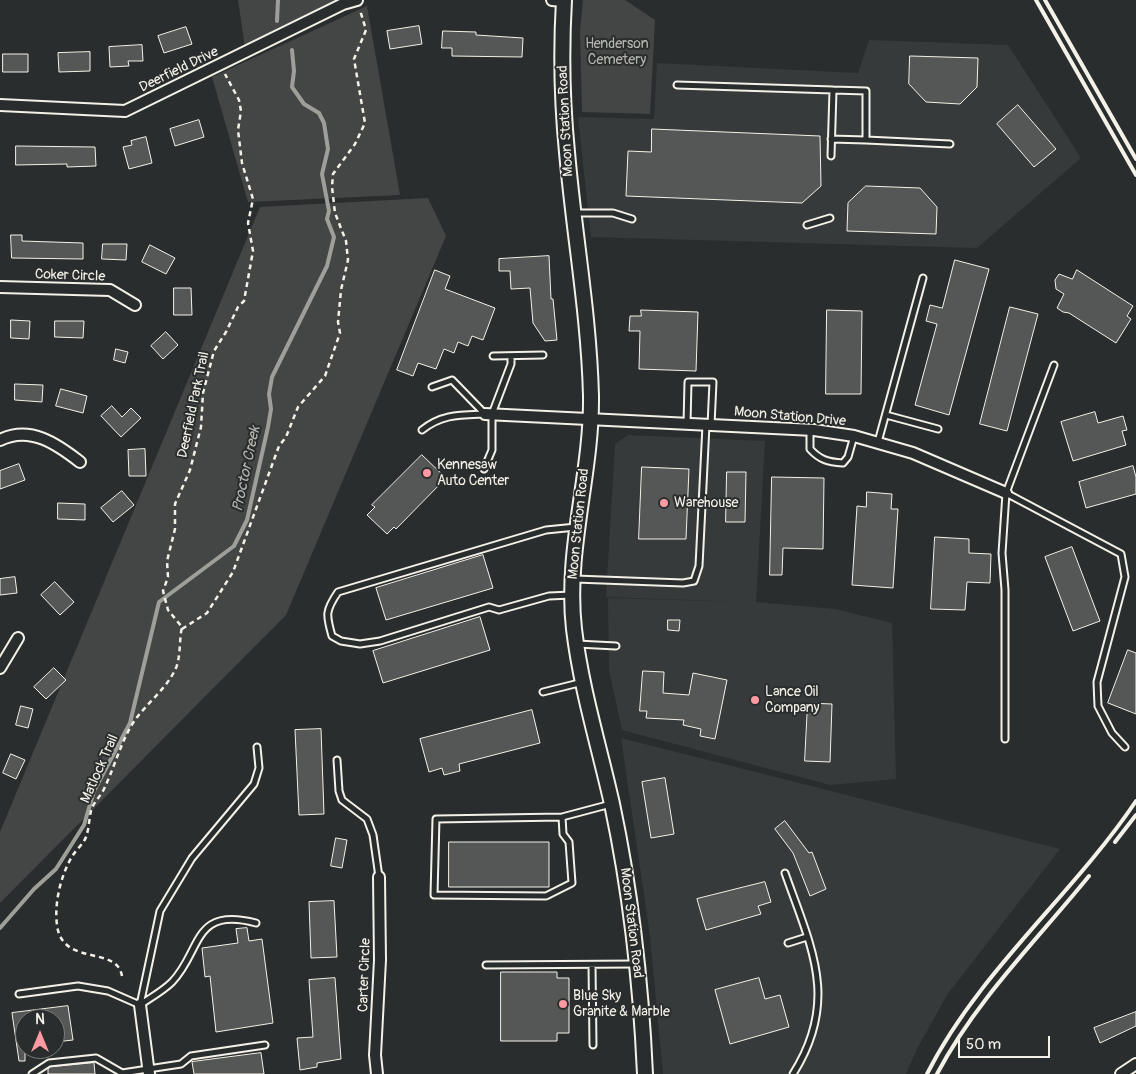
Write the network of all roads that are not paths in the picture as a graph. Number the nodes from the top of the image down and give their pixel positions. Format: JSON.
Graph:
{"nodes":[{"id":1,"x":560,"y":0,"type":"edge"},
{"id":2,"x":358,"y":4,"type":"edge"},
{"id":3,"x":677,"y":85,"type":"dead end"},
{"id":4,"x":833,"y":90,"type":"junction"},
{"id":5,"x":0,"y":105,"type":"edge"},
{"id":6,"x":831,"y":138,"type":"junction"},
{"id":7,"x":866,"y":140,"type":"junction"},
{"id":8,"x":950,"y":144,"type":"dead end"},
{"id":9,"x":831,"y":156,"type":"dead end"},
{"id":10,"x":574,"y":213,"type":"junction"},
{"id":11,"x":830,"y":218,"type":"dead end"},
{"id":12,"x":632,"y":219,"type":"dead end"},
{"id":13,"x":807,"y":225,"type":"dead end"},
{"id":14,"x":923,"y":278,"type":"dead end"},
{"id":15,"x":0,"y":287,"type":"edge"},
{"id":16,"x":135,"y":305,"type":"dead end"},
{"id":17,"x":543,"y":355,"type":"dead end"},
{"id":18,"x":493,"y":356,"type":"dead end"},
{"id":19,"x":511,"y":356,"type":"junction"},
{"id":20,"x":1054,"y":365,"type":"dead end"},
{"id":21,"x":432,"y":387,"type":"dead end"},
{"id":22,"x":489,"y":414,"type":"junction"},
{"id":23,"x":886,"y":415,"type":"junction"},
{"id":24,"x":590,"y":420,"type":"junction"},
{"id":25,"x":686,"y":424,"type":"junction"},
{"id":26,"x":708,"y":425,"type":"junction"},
{"id":27,"x":938,"y":429,"type":"dead end"},
{"id":28,"x":422,"y":430,"type":"dead end"},
{"id":29,"x":810,"y":430,"type":"junction"},
{"id":30,"x":854,"y":436,"type":"junction"},
{"id":31,"x":0,"y":440,"type":"edge"},
{"id":32,"x":878,"y":442,"type":"junction"},
{"id":33,"x":80,"y":462,"type":"dead end"},
{"id":34,"x":484,"y":469,"type":"dead end"},
{"id":35,"x":1006,"y":493,"type":"junction"},
{"id":36,"x":576,"y":527,"type":"junction"},
{"id":37,"x":572,"y":579,"type":"junction"},
{"id":38,"x":572,"y":595,"type":"junction"},
{"id":39,"x":18,"y":638,"type":"dead end"},
{"id":40,"x":576,"y":644,"type":"junction"},
{"id":41,"x":616,"y":646,"type":"dead end"},
{"id":42,"x":0,"y":668,"type":"edge"},
{"id":43,"x":583,"y":682,"type":"junction"},
{"id":44,"x":543,"y":692,"type":"dead end"},
{"id":45,"x":1005,"y":739,"type":"dead end"},
{"id":46,"x":257,"y":747,"type":"dead end"},
{"id":47,"x":1125,"y":747,"type":"dead end"},
{"id":48,"x":336,"y":760,"type":"dead end"},
{"id":49,"x":612,"y":804,"type":"junction"},
{"id":50,"x":562,"y":817,"type":"junction"},
{"id":51,"x":785,"y":873,"type":"dead end"},
{"id":52,"x":379,"y":877,"type":"joint"},
{"id":53,"x":256,"y":923,"type":"dead end"},
{"id":54,"x":807,"y":937,"type":"junction"},
{"id":55,"x":788,"y":943,"type":"dead end"},
{"id":56,"x":637,"y":964,"type":"junction"},
{"id":57,"x":592,"y":965,"type":"junction"},
{"id":58,"x":486,"y":966,"type":"dead end"},
{"id":59,"x":19,"y":994,"type":"dead end"},
{"id":60,"x":140,"y":1005,"type":"junction"},
{"id":61,"x":265,"y":1045,"type":"dead end"},
{"id":62,"x":593,"y":1045,"type":"dead end"},
{"id":63,"x":1136,"y":1064,"type":"edge"},
{"id":64,"x":149,"y":1071,"type":"edge"},
{"id":65,"x":32,"y":1074,"type":"edge"},
{"id":66,"x":377,"y":1074,"type":"edge"},
{"id":67,"x":645,"y":1074,"type":"edge"},
{"id":68,"x":793,"y":1074,"type":"edge"},
{"id":69,"x":1121,"y":1074,"type":"edge"}],
"edges":[{"from":1,"to":10,"type":"street","name":"Moon Station Road"},
{"from":2,"to":5,"type":"street","name":"Deerfield Drive"},
{"from":3,"to":4,"type":"lane"},
{"from":4,"to":6,"type":"lane"},
{"from":4,"to":7,"type":"lane"},
{"from":6,"to":7,"type":"lane"},
{"from":6,"to":9,"type":"lane"},
{"from":7,"to":8,"type":"lane"},
{"from":10,"to":12,"type":"lane"},
{"from":10,"to":24,"type":"street","name":"Moon Station Road"},
{"from":11,"to":13,"type":"lane"},
{"from":14,"to":23,"type":"lane"},
{"from":15,"to":16,"type":"street","name":"Coker Circle"},
{"from":17,"to":19,"type":"lane"},
{"from":18,"to":19,"type":"lane"},
{"from":19,"to":22,"type":"lane"},
{"from":20,"to":35,"type":"lane"},
{"from":21,"to":22,"type":"lane"},
{"from":22,"to":24,"type":"street","name":"Moon Station Drive"},
{"from":22,"to":28,"type":"lane"},
{"from":22,"to":34,"type":"lane"},
{"from":23,"to":27,"type":"lane"},
{"from":23,"to":32,"type":"lane"},
{"from":24,"to":25,"type":"street","name":"Moon Station Drive"},
{"from":24,"to":36,"type":"street","name":"Moon Station Road"},
{"from":25,"to":26,"type":"street","name":"Moon Station Drive"},
{"from":25,"to":26,"type":"lane"},
{"from":26,"to":29,"type":"street","name":"Moon Station Drive"},
{"from":26,"to":37,"type":"lane"},
{"from":29,"to":30,"type":"street","name":"Moon Station Drive"},
{"from":29,"to":30,"type":"lane"},
{"from":30,"to":32,"type":"street","name":"Moon Station Drive"},
{"from":31,"to":33,"type":"street"},
{"from":32,"to":35,"type":"street","name":"Moon Station Drive"},
{"from":35,"to":45,"type":"lane"},
{"from":35,"to":47,"type":"lane"},
{"from":36,"to":37,"type":"street","name":"Moon Station Road"},
{"from":36,"to":38,"type":"lane"},
{"from":37,"to":38,"type":"street","name":"Moon Station Road"},
{"from":38,"to":40,"type":"street","name":"Moon Station Road"},
{"from":39,"to":42,"type":"street"},
{"from":40,"to":41,"type":"lane"},
{"from":40,"to":43,"type":"street","name":"Moon Station Road"},
{"from":43,"to":44,"type":"lane"},
{"from":43,"to":49,"type":"street","name":"Moon Station Road"},
{"from":46,"to":60,"type":"lane"},
{"from":48,"to":52,"type":"lane"},
{"from":49,"to":50,"type":"lane"},
{"from":49,"to":56,"type":"street","name":"Moon Station Road"},
{"from":50,"to":50,"type":"lane"},
{"from":51,"to":54,"type":"lane"},
{"from":52,"to":66,"type":"street","name":"Carter Circle"},
{"from":53,"to":60,"type":"lane"},
{"from":54,"to":55,"type":"lane"},
{"from":54,"to":68,"type":"lane"},
{"from":56,"to":57,"type":"lane"},
{"from":56,"to":67,"type":"street","name":"Moon Station Road"},
{"from":57,"to":58,"type":"lane"},
{"from":57,"to":62,"type":"lane"},
{"from":59,"to":60,"type":"lane"},
{"from":60,"to":64,"type":"street"},
{"from":61,"to":64,"type":"lane"},
{"from":63,"to":69,"type":"street"},
{"from":64,"to":65,"type":"lane"}]}
